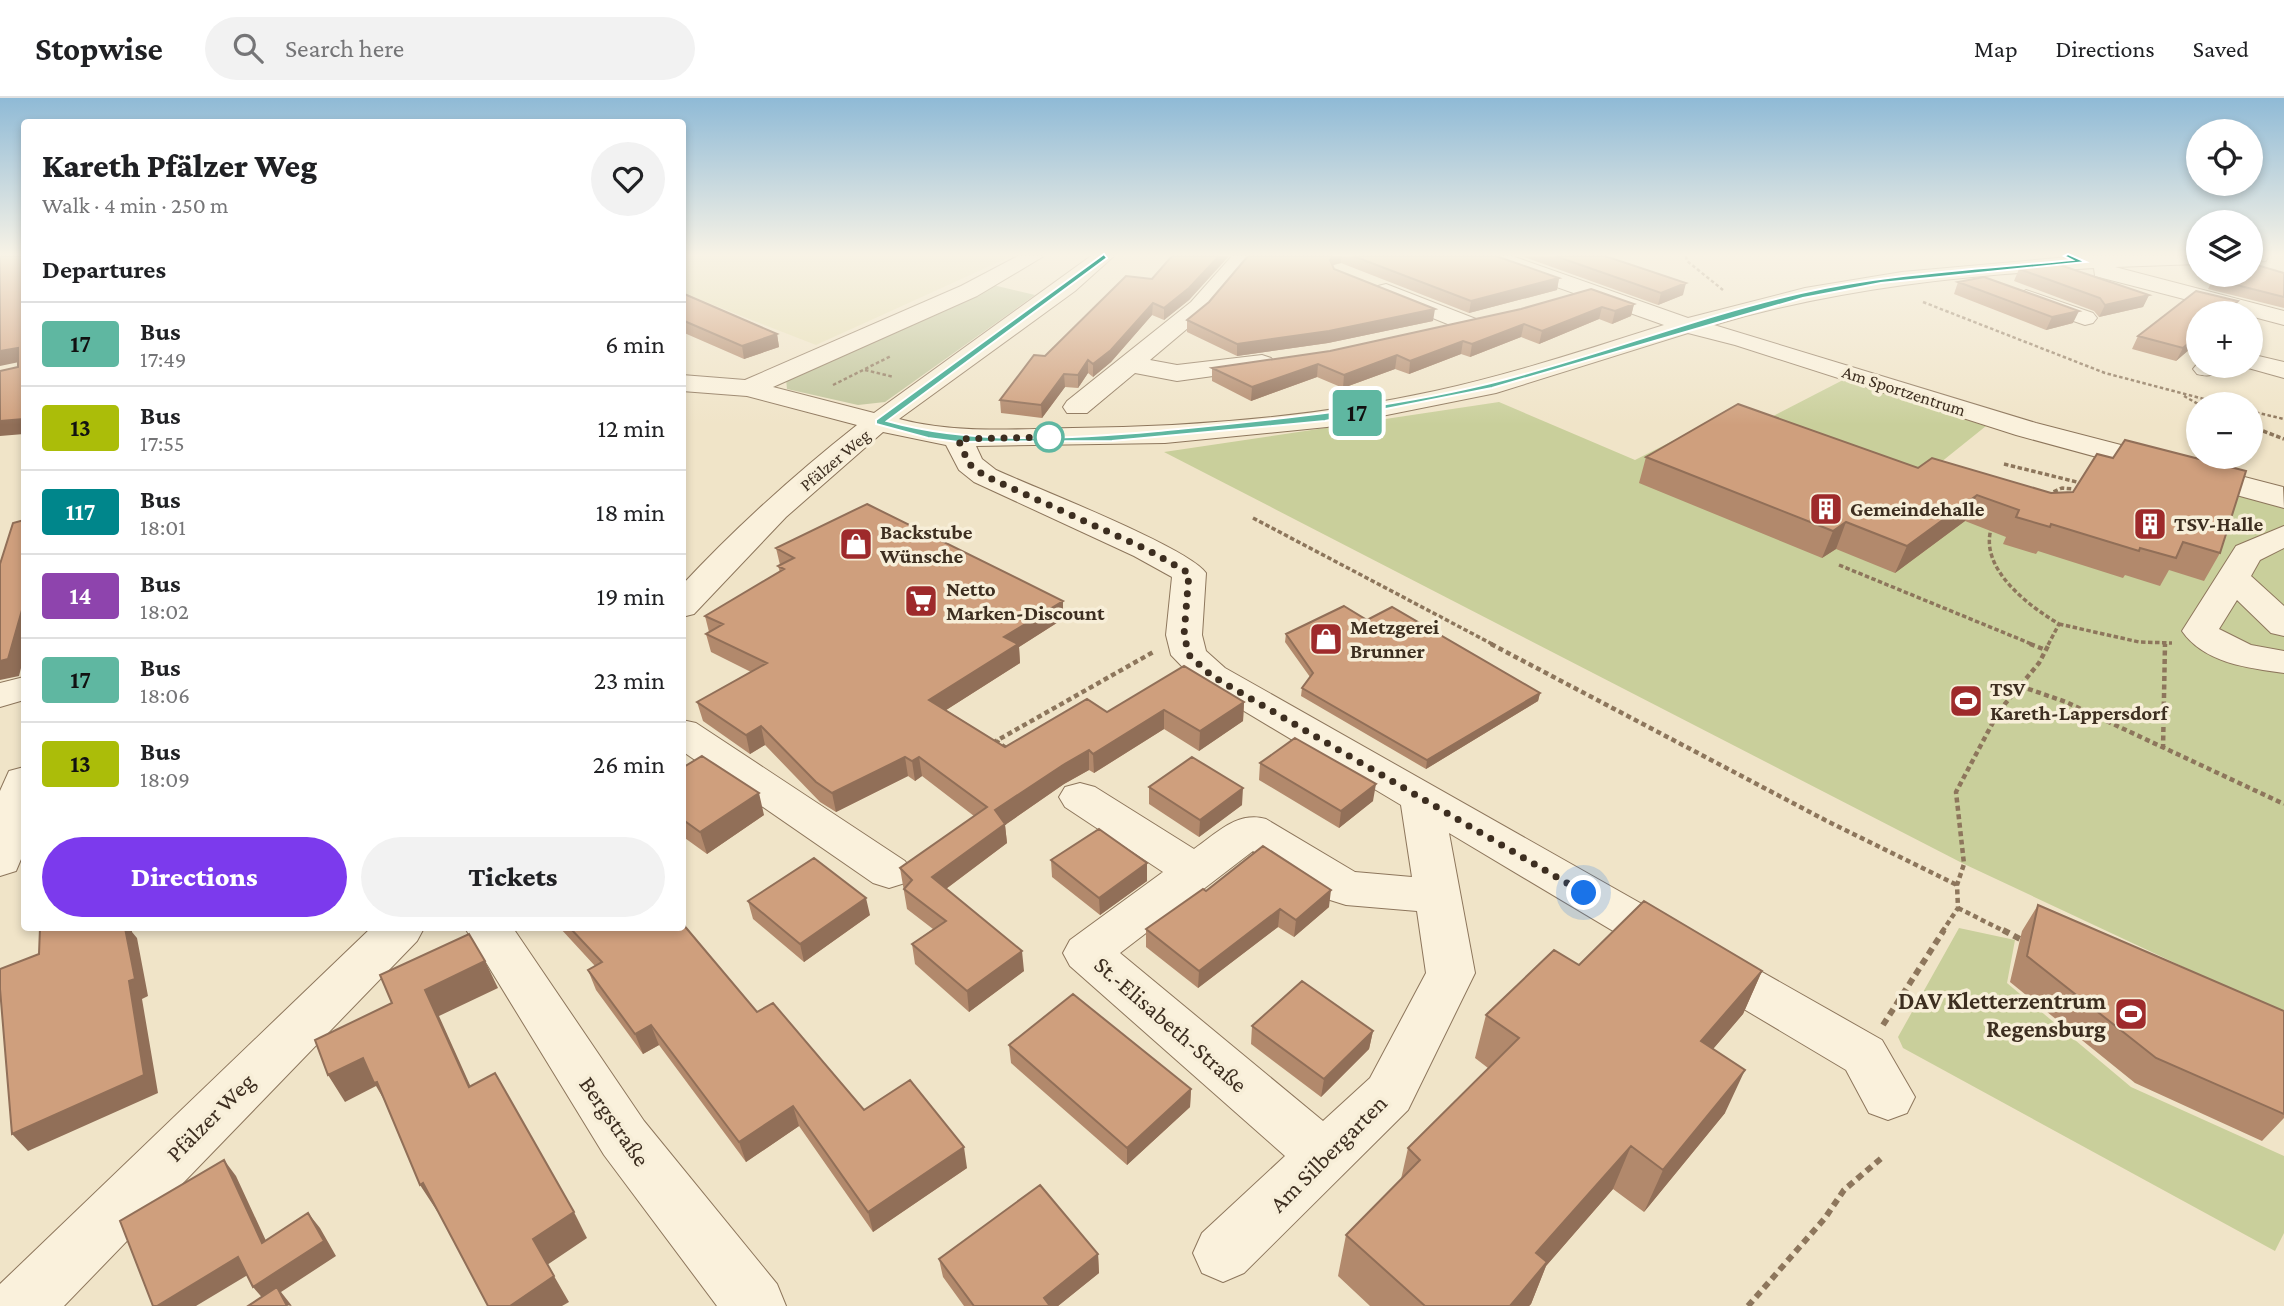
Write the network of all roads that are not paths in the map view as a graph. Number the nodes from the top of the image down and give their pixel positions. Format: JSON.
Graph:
{"nodes":[{"id":1,"x":920,"y":312,"type":"edge"},
{"id":2,"x":1028,"y":312,"type":"edge"},
{"id":3,"x":1192,"y":312,"type":"edge"},
{"id":4,"x":1439,"y":312,"type":"edge"},
{"id":5,"x":1649,"y":312,"type":"edge"},
{"id":6,"x":1738,"y":312,"type":"edge"},
{"id":7,"x":2070,"y":312,"type":"edge"},
{"id":8,"x":2241,"y":312,"type":"edge"},
{"id":9,"x":1493,"y":318,"type":"edge"},
{"id":10,"x":2085,"y":318,"type":"dead end"},
{"id":11,"x":2267,"y":320,"type":"edge"},
{"id":12,"x":1468,"y":324,"type":"junction"},
{"id":13,"x":1688,"y":326,"type":"junction"},
{"id":14,"x":1428,"y":334,"type":"edge"},
{"id":15,"x":1291,"y":359,"type":"edge"},
{"id":16,"x":1129,"y":364,"type":"junction"},
{"id":17,"x":2263,"y":364,"type":"edge"},
{"id":18,"x":2284,"y":370,"type":"edge"},
{"id":19,"x":686,"y":375,"type":"edge"},
{"id":20,"x":686,"y":383,"type":"edge"},
{"id":21,"x":710,"y":385,"type":"junction"},
{"id":22,"x":748,"y":388,"type":"junction"},
{"id":23,"x":1077,"y":407,"type":"dead end"},
{"id":24,"x":880,"y":422,"type":"junction"},
{"id":25,"x":958,"y":439,"type":"junction"},
{"id":26,"x":2284,"y":499,"type":"edge"},
{"id":27,"x":2284,"y":536,"type":"edge"},
{"id":28,"x":2232,"y":577,"type":"junction"},
{"id":29,"x":686,"y":602,"type":"edge"},
{"id":30,"x":2284,"y":625,"type":"edge"},
{"id":31,"x":2284,"y":662,"type":"edge"},
{"id":32,"x":21,"y":690,"type":"edge"},
{"id":33,"x":0,"y":695,"type":"edge"},
{"id":34,"x":686,"y":735,"type":"edge"},
{"id":35,"x":21,"y":791,"type":"edge"},
{"id":36,"x":1080,"y":797,"type":"dead end"},
{"id":37,"x":1422,"y":799,"type":"junction"},
{"id":38,"x":0,"y":860,"type":"edge"},
{"id":39,"x":889,"y":872,"type":"dead end"},
{"id":40,"x":1196,"y":872,"type":"junction"},
{"id":41,"x":1438,"y":896,"type":"junction"},
{"id":42,"x":397,"y":931,"type":"edge"},
{"id":43,"x":490,"y":931,"type":"edge"},
{"id":44,"x":1888,"y":1097,"type":"dead end"},
{"id":45,"x":1325,"y":1156,"type":"junction"},
{"id":46,"x":1223,"y":1254,"type":"dead end"},
{"id":47,"x":21,"y":1306,"type":"edge"},
{"id":48,"x":755,"y":1306,"type":"edge"}],
"edges":[{"from":1,"to":22,"type":"street"},
{"from":2,"to":24,"type":"street","name":"Pfälzer Weg"},
{"from":3,"to":16,"type":"street"},
{"from":4,"to":12,"type":"street"},
{"from":5,"to":13,"type":"street","name":"Am Sportzentrum"},
{"from":6,"to":13,"type":"street"},
{"from":7,"to":10,"type":"street"},
{"from":8,"to":11,"type":"street"},
{"from":9,"to":12,"type":"street"},
{"from":12,"to":14,"type":"street"},
{"from":13,"to":25,"type":"street"},
{"from":13,"to":26,"type":"street","name":"Am Sportzentrum"},
{"from":15,"to":16,"type":"street"},
{"from":16,"to":23,"type":"street"},
{"from":17,"to":18,"type":"street"},
{"from":19,"to":21,"type":"street"},
{"from":20,"to":21,"type":"street"},
{"from":21,"to":22,"type":"street"},
{"from":22,"to":24,"type":"street"},
{"from":24,"to":25,"type":"street"},
{"from":24,"to":29,"type":"street","name":"Pfälzer Weg"},
{"from":25,"to":37,"type":"street"},
{"from":27,"to":28,"type":"street"},
{"from":28,"to":30,"type":"street"},
{"from":28,"to":31,"type":"street"},
{"from":32,"to":33,"type":"street"},
{"from":34,"to":39,"type":"street"},
{"from":35,"to":38,"type":"street"},
{"from":36,"to":40,"type":"street"},
{"from":37,"to":41,"type":"street","name":"Am Silbergarten"},
{"from":37,"to":44,"type":"street"},
{"from":40,"to":41,"type":"street","name":"St.-Elisabeth-Straße"},
{"from":40,"to":45,"type":"street","name":"St.-Elisabeth-Straße"},
{"from":41,"to":45,"type":"street","name":"Am Silbergarten"},
{"from":42,"to":47,"type":"street","name":"Pfälzer Weg"},
{"from":43,"to":48,"type":"street","name":"Bergstraße"},
{"from":45,"to":46,"type":"street","name":"Am Silbergarten"}]}
